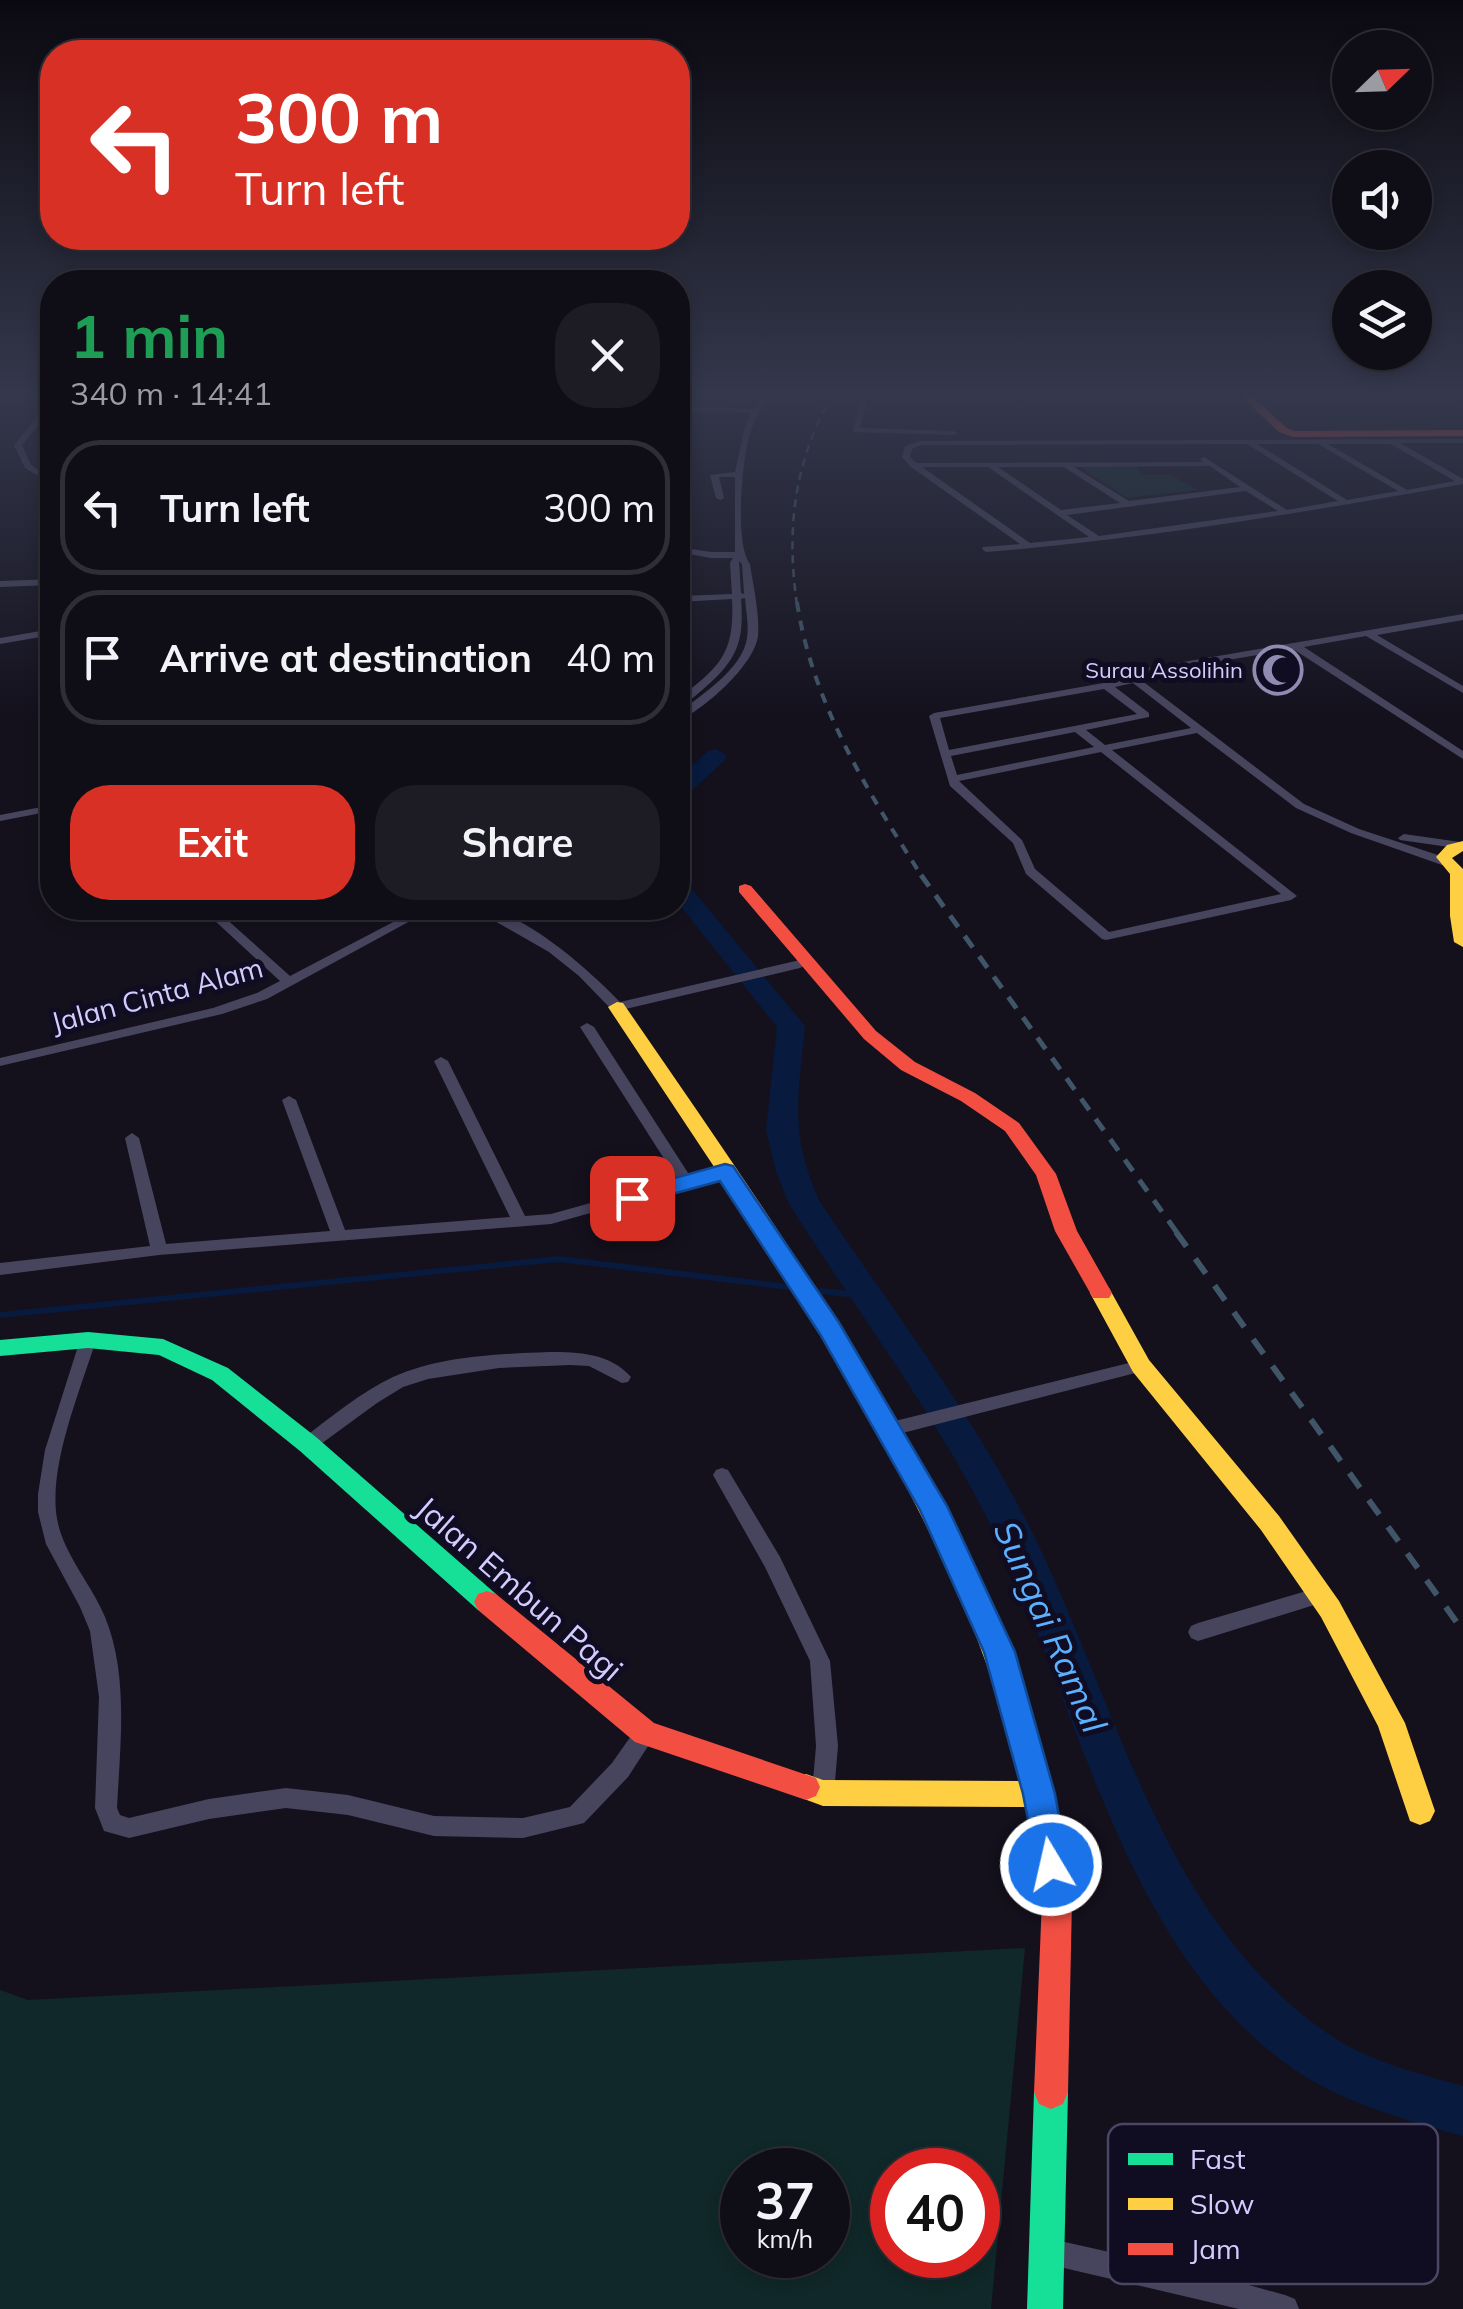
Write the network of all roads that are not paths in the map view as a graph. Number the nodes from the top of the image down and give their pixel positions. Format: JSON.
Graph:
{"nodes":[{"id":1,"x":738,"y":503,"type":"edge"},
{"id":2,"x":968,"y":503,"type":"edge"},
{"id":3,"x":1044,"y":503,"type":"edge"},
{"id":4,"x":1126,"y":503,"type":"edge"},
{"id":5,"x":1269,"y":503,"type":"edge"},
{"id":6,"x":1355,"y":503,"type":"edge"},
{"id":7,"x":1348,"y":504,"type":"joint"},
{"id":8,"x":1284,"y":512,"type":"junction"},
{"id":9,"x":1060,"y":514,"type":"junction"},
{"id":10,"x":1098,"y":540,"type":"junction"},
{"id":11,"x":1029,"y":546,"type":"junction"},
{"id":12,"x":986,"y":549,"type":"dead end"},
{"id":13,"x":690,"y":552,"type":"edge"},
{"id":14,"x":739,"y":555,"type":"junction"},
{"id":15,"x":40,"y":582,"type":"edge"},
{"id":16,"x":0,"y":584,"type":"edge"},
{"id":17,"x":737,"y":596,"type":"junction"},
{"id":18,"x":750,"y":596,"type":"junction"},
{"id":19,"x":690,"y":599,"type":"edge"},
{"id":20,"x":1463,"y":617,"type":"edge"},
{"id":21,"x":1442,"y":620,"type":"junction"},
{"id":22,"x":1463,"y":632,"type":"edge"},
{"id":23,"x":1367,"y":633,"type":"junction"},
{"id":24,"x":40,"y":634,"type":"edge"},
{"id":25,"x":0,"y":642,"type":"edge"},
{"id":26,"x":1296,"y":646,"type":"junction"},
{"id":27,"x":1135,"y":680,"type":"junction"},
{"id":28,"x":1105,"y":684,"type":"junction"},
{"id":29,"x":1463,"y":690,"type":"edge"},
{"id":30,"x":690,"y":695,"type":"edge"},
{"id":31,"x":690,"y":708,"type":"edge"},
{"id":32,"x":1197,"y":724,"type":"junction"},
{"id":33,"x":1078,"y":729,"type":"junction"},
{"id":34,"x":1100,"y":746,"type":"junction"},
{"id":35,"x":945,"y":754,"type":"junction"},
{"id":36,"x":1463,"y":756,"type":"edge"},
{"id":37,"x":952,"y":779,"type":"junction"},
{"id":38,"x":40,"y":810,"type":"edge"},
{"id":39,"x":0,"y":818,"type":"edge"},
{"id":40,"x":1458,"y":861,"type":"edge"},
{"id":41,"x":745,"y":889,"type":"dead end"},
{"id":42,"x":220,"y":920,"type":"edge"},
{"id":43,"x":406,"y":920,"type":"edge"},
{"id":44,"x":504,"y":920,"type":"edge"},
{"id":45,"x":1463,"y":942,"type":"edge"},
{"id":46,"x":804,"y":963,"type":"junction"},
{"id":47,"x":290,"y":984,"type":"junction"},
{"id":48,"x":617,"y":1007,"type":"junction"},
{"id":49,"x":587,"y":1027,"type":"dead end"},
{"id":50,"x":441,"y":1061,"type":"dead end"},
{"id":51,"x":0,"y":1062,"type":"edge"},
{"id":52,"x":289,"y":1100,"type":"dead end"},
{"id":53,"x":132,"y":1138,"type":"dead end"},
{"id":54,"x":725,"y":1172,"type":"junction"},
{"id":55,"x":686,"y":1182,"type":"junction"},
{"id":56,"x":520,"y":1221,"type":"junction"},
{"id":57,"x":339,"y":1234,"type":"junction"},
{"id":58,"x":159,"y":1250,"type":"junction"},
{"id":59,"x":0,"y":1269,"type":"edge"},
{"id":60,"x":88,"y":1340,"type":"junction"},
{"id":61,"x":0,"y":1348,"type":"edge"},
{"id":62,"x":1141,"y":1366,"type":"junction"},
{"id":63,"x":622,"y":1376,"type":"dead end"},
{"id":64,"x":890,"y":1429,"type":"junction"},
{"id":65,"x":308,"y":1444,"type":"junction"},
{"id":66,"x":722,"y":1474,"type":"dead end"},
{"id":67,"x":1320,"y":1596,"type":"junction"},
{"id":68,"x":1198,"y":1632,"type":"dead end"},
{"id":69,"x":645,"y":1733,"type":"junction"},
{"id":70,"x":823,"y":1793,"type":"junction"},
{"id":71,"x":1039,"y":1794,"type":"junction"},
{"id":72,"x":1420,"y":1811,"type":"dead end"},
{"id":73,"x":1047,"y":2251,"type":"junction"},
{"id":74,"x":1108,"y":2265,"type":"edge"},
{"id":75,"x":1194,"y":2284,"type":"edge"},
{"id":76,"x":1045,"y":2309,"type":"edge"},
{"id":77,"x":1285,"y":2309,"type":"edge"}],
"edges":[{"from":1,"to":14,"type":"street"},
{"from":2,"to":11,"type":"street"},
{"from":3,"to":9,"type":"street"},
{"from":4,"to":9,"type":"street"},
{"from":5,"to":8,"type":"street"},
{"from":6,"to":7,"type":"street"},
{"from":7,"to":8,"type":"street"},
{"from":8,"to":10,"type":"street"},
{"from":9,"to":10,"type":"street"},
{"from":10,"to":11,"type":"street"},
{"from":11,"to":12,"type":"street"},
{"from":13,"to":14,"type":"street"},
{"from":14,"to":17,"type":"street"},
{"from":14,"to":18,"type":"street"},
{"from":15,"to":16,"type":"street"},
{"from":17,"to":18,"type":"street"},
{"from":17,"to":19,"type":"street"},
{"from":17,"to":30,"type":"street"},
{"from":18,"to":31,"type":"street"},
{"from":20,"to":21,"type":"street"},
{"from":21,"to":22,"type":"street"},
{"from":21,"to":23,"type":"street"},
{"from":23,"to":26,"type":"street"},
{"from":23,"to":29,"type":"street"},
{"from":24,"to":25,"type":"street"},
{"from":26,"to":27,"type":"street"},
{"from":26,"to":32,"type":"street"},
{"from":26,"to":36,"type":"street"},
{"from":27,"to":28,"type":"street"},
{"from":27,"to":32,"type":"street"},
{"from":28,"to":33,"type":"street"},
{"from":28,"to":35,"type":"street"},
{"from":32,"to":34,"type":"street"},
{"from":32,"to":40,"type":"street"},
{"from":32,"to":40,"type":"street"},
{"from":33,"to":34,"type":"street"},
{"from":33,"to":35,"type":"street"},
{"from":34,"to":37,"type":"street"},
{"from":34,"to":37,"type":"street"},
{"from":35,"to":37,"type":"street"},
{"from":38,"to":39,"type":"street"},
{"from":40,"to":45,"type":"street"},
{"from":41,"to":46,"type":"street"},
{"from":42,"to":47,"type":"street"},
{"from":43,"to":47,"type":"street","name":"Jalan Cinta Alam"},
{"from":44,"to":48,"type":"street"},
{"from":46,"to":48,"type":"street"},
{"from":46,"to":62,"type":"street"},
{"from":47,"to":51,"type":"street","name":"Jalan Cinta Alam"},
{"from":48,"to":54,"type":"street"},
{"from":49,"to":55,"type":"street"},
{"from":50,"to":56,"type":"street"},
{"from":52,"to":57,"type":"street"},
{"from":53,"to":58,"type":"street"},
{"from":54,"to":55,"type":"street"},
{"from":54,"to":64,"type":"street"},
{"from":55,"to":56,"type":"street"},
{"from":56,"to":57,"type":"street"},
{"from":57,"to":58,"type":"street"},
{"from":58,"to":59,"type":"street"},
{"from":60,"to":61,"type":"street","name":"Jalan Embun Pagi"},
{"from":60,"to":65,"type":"street","name":"Jalan Embun Pagi"},
{"from":60,"to":69,"type":"street"},
{"from":62,"to":64,"type":"street"},
{"from":62,"to":67,"type":"street"},
{"from":63,"to":65,"type":"street"},
{"from":64,"to":71,"type":"street"},
{"from":65,"to":69,"type":"street","name":"Jalan Embun Pagi"},
{"from":66,"to":70,"type":"street"},
{"from":67,"to":68,"type":"street"},
{"from":67,"to":72,"type":"street"},
{"from":69,"to":70,"type":"street","name":"Jalan Embun Pagi"},
{"from":70,"to":71,"type":"street","name":"Jalan Embun Pagi"},
{"from":71,"to":73,"type":"street"},
{"from":73,"to":74,"type":"street"},
{"from":73,"to":76,"type":"street"},
{"from":75,"to":77,"type":"street"}]}
